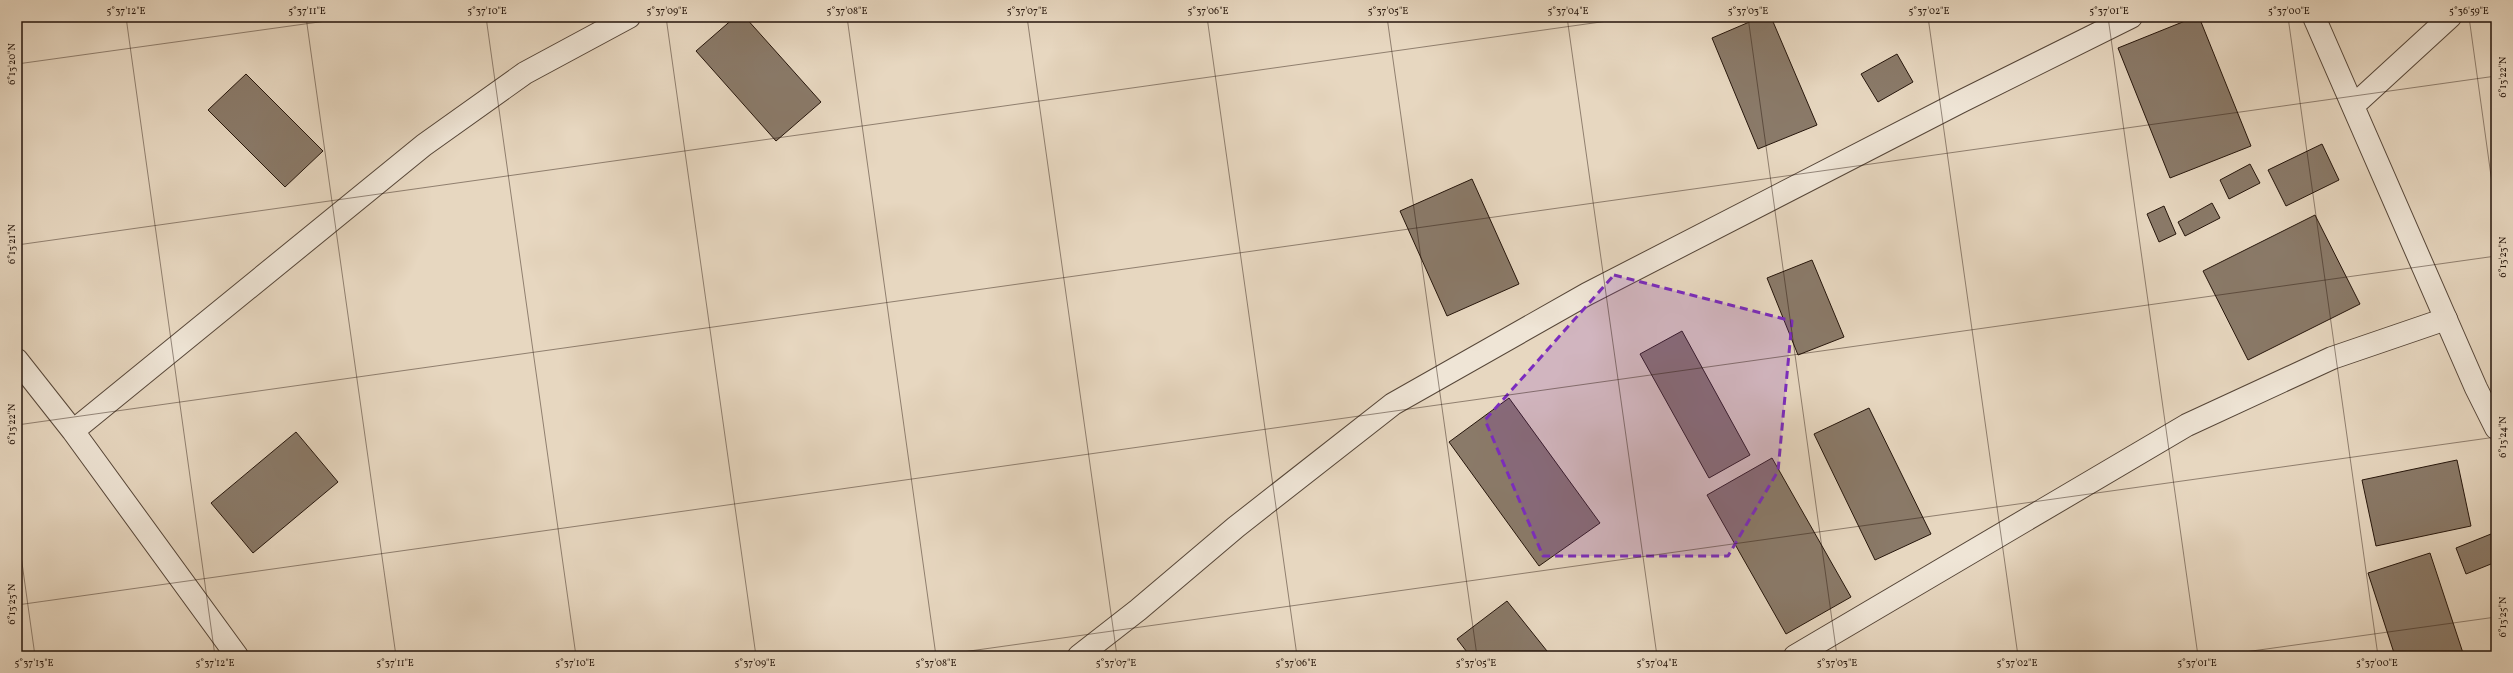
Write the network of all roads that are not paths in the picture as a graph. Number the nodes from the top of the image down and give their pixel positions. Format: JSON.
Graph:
{"nodes":[{"id":1,"x":629,"y":17,"type":"edge"},
{"id":2,"x":2131,"y":17,"type":"edge"},
{"id":3,"x":2314,"y":17,"type":"edge"},
{"id":4,"x":2450,"y":17,"type":"edge"},
{"id":5,"x":2353,"y":106,"type":"junction"},
{"id":6,"x":2446,"y":320,"type":"junction"},
{"id":7,"x":17,"y":360,"type":"edge"},
{"id":8,"x":2496,"y":428,"type":"edge"},
{"id":9,"x":73,"y":431,"type":"junction"},
{"id":10,"x":237,"y":656,"type":"edge"},
{"id":11,"x":1079,"y":656,"type":"edge"},
{"id":12,"x":1795,"y":656,"type":"edge"}],
"edges":[{"from":1,"to":9,"type":"street"},
{"from":2,"to":11,"type":"street"},
{"from":3,"to":5,"type":"street"},
{"from":4,"to":5,"type":"street"},
{"from":5,"to":6,"type":"street"},
{"from":6,"to":8,"type":"street"},
{"from":6,"to":12,"type":"street"},
{"from":7,"to":9,"type":"street"},
{"from":9,"to":10,"type":"street"}]}
